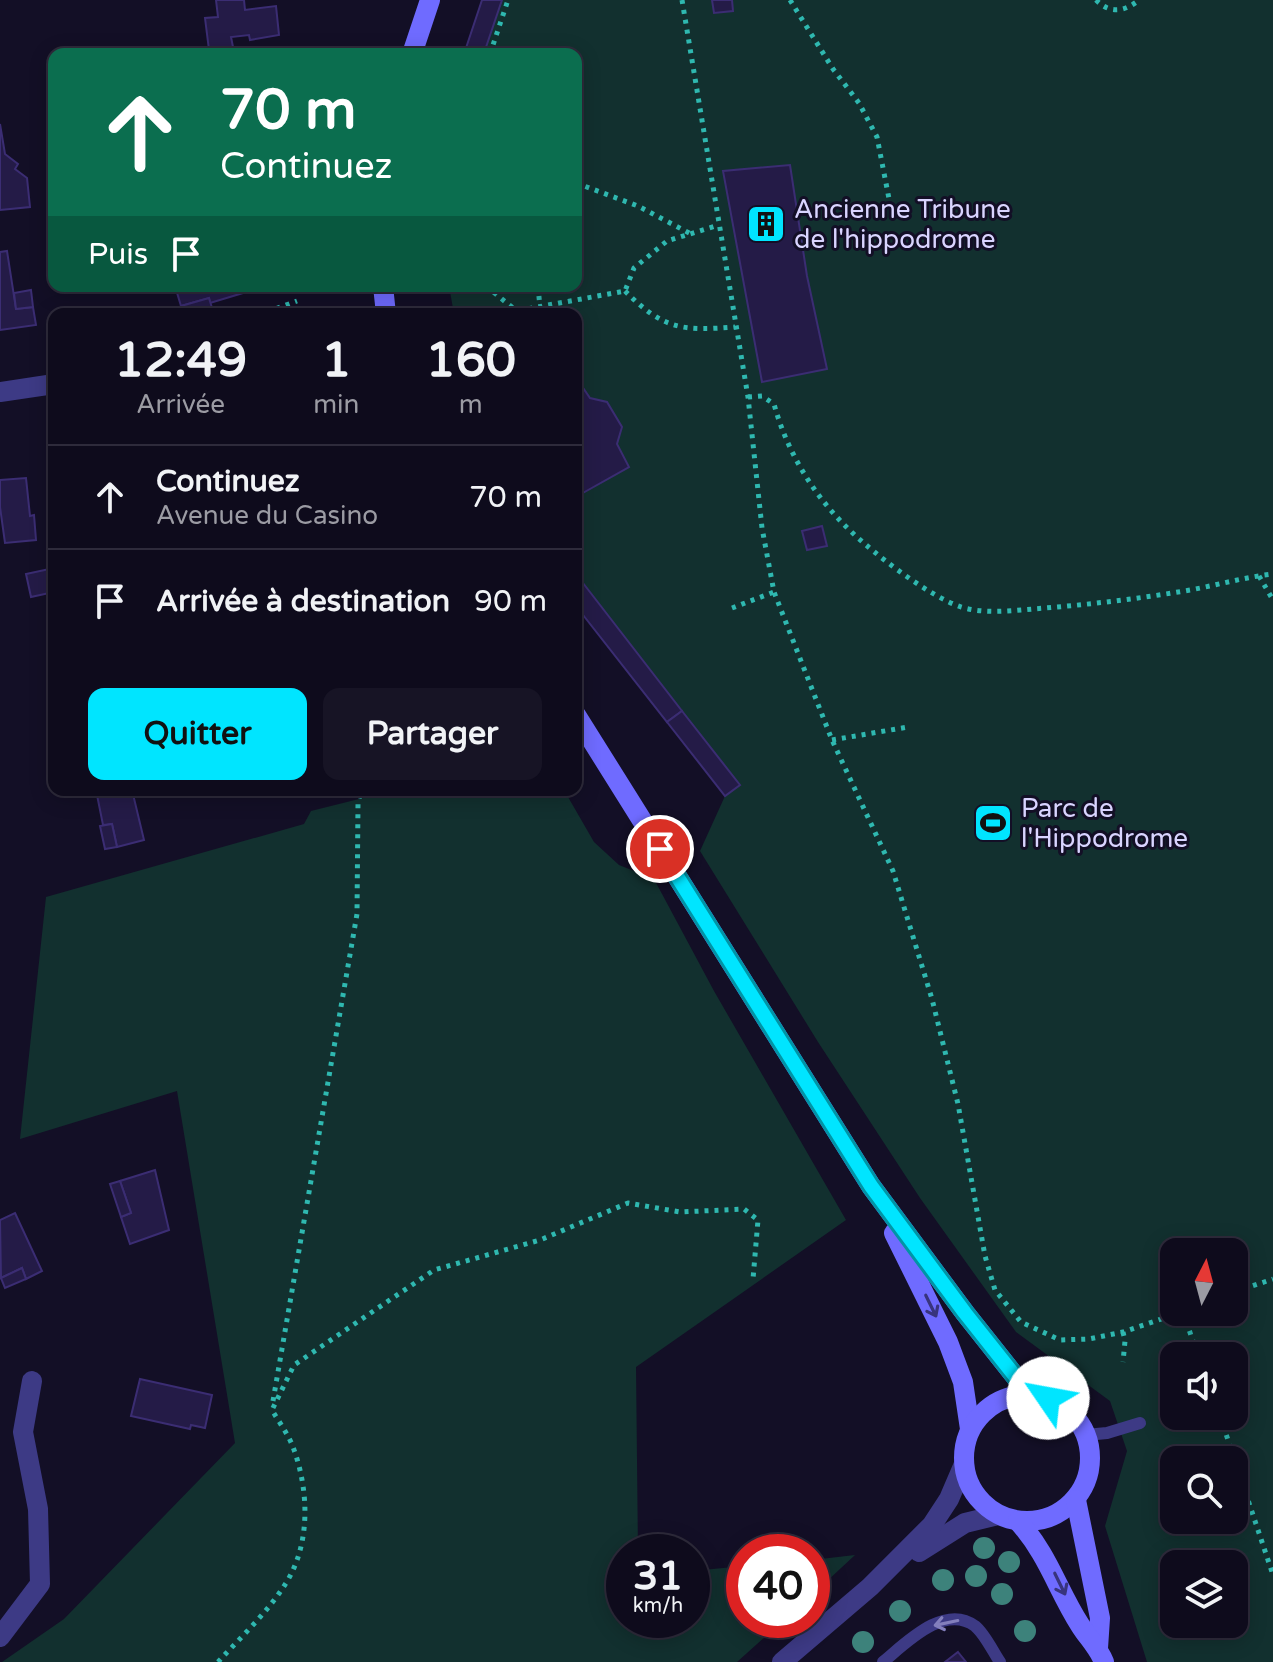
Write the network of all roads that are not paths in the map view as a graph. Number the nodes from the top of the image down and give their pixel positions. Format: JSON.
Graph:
{"nodes":[{"id":1,"x":430,"y":0,"type":"edge"},
{"id":2,"x":414,"y":48,"type":"edge"},
{"id":3,"x":48,"y":385,"type":"edge"},
{"id":4,"x":0,"y":392,"type":"edge"},
{"id":5,"x":582,"y":725,"type":"edge"},
{"id":6,"x":871,"y":1186,"type":"junction"},
{"id":7,"x":32,"y":1381,"type":"dead end"},
{"id":8,"x":1030,"y":1395,"type":"junction"},
{"id":9,"x":1140,"y":1423,"type":"dead end"},
{"id":10,"x":970,"y":1429,"type":"junction"},
{"id":11,"x":1086,"y":1435,"type":"junction"},
{"id":12,"x":964,"y":1464,"type":"junction"},
{"id":13,"x":1076,"y":1500,"type":"junction"},
{"id":14,"x":998,"y":1515,"type":"junction"},
{"id":15,"x":1018,"y":1521,"type":"junction"},
{"id":16,"x":870,"y":1587,"type":"junction"},
{"id":17,"x":0,"y":1637,"type":"edge"},
{"id":18,"x":1101,"y":1655,"type":"edge"},
{"id":19,"x":782,"y":1662,"type":"edge"},
{"id":20,"x":883,"y":1662,"type":"edge"},
{"id":21,"x":1000,"y":1662,"type":"edge"}],
"edges":[{"from":1,"to":2,"type":"street"},
{"from":3,"to":4,"type":"street"},
{"from":5,"to":6,"type":"street"},
{"from":6,"to":8,"type":"street"},
{"from":6,"to":10,"type":"street","one_way":true},
{"from":7,"to":17,"type":"street"},
{"from":8,"to":10,"type":"street"},
{"from":8,"to":11,"type":"street"},
{"from":9,"to":11,"type":"lane"},
{"from":10,"to":12,"type":"street"},
{"from":11,"to":13,"type":"street"},
{"from":12,"to":14,"type":"street"},
{"from":12,"to":16,"type":"street"},
{"from":13,"to":15,"type":"street"},
{"from":13,"to":18,"type":"street"},
{"from":14,"to":15,"type":"street"},
{"from":14,"to":16,"type":"street"},
{"from":15,"to":18,"type":"street","one_way":true},
{"from":16,"to":19,"type":"street"},
{"from":21,"to":20,"type":"lane","one_way":true}]}
